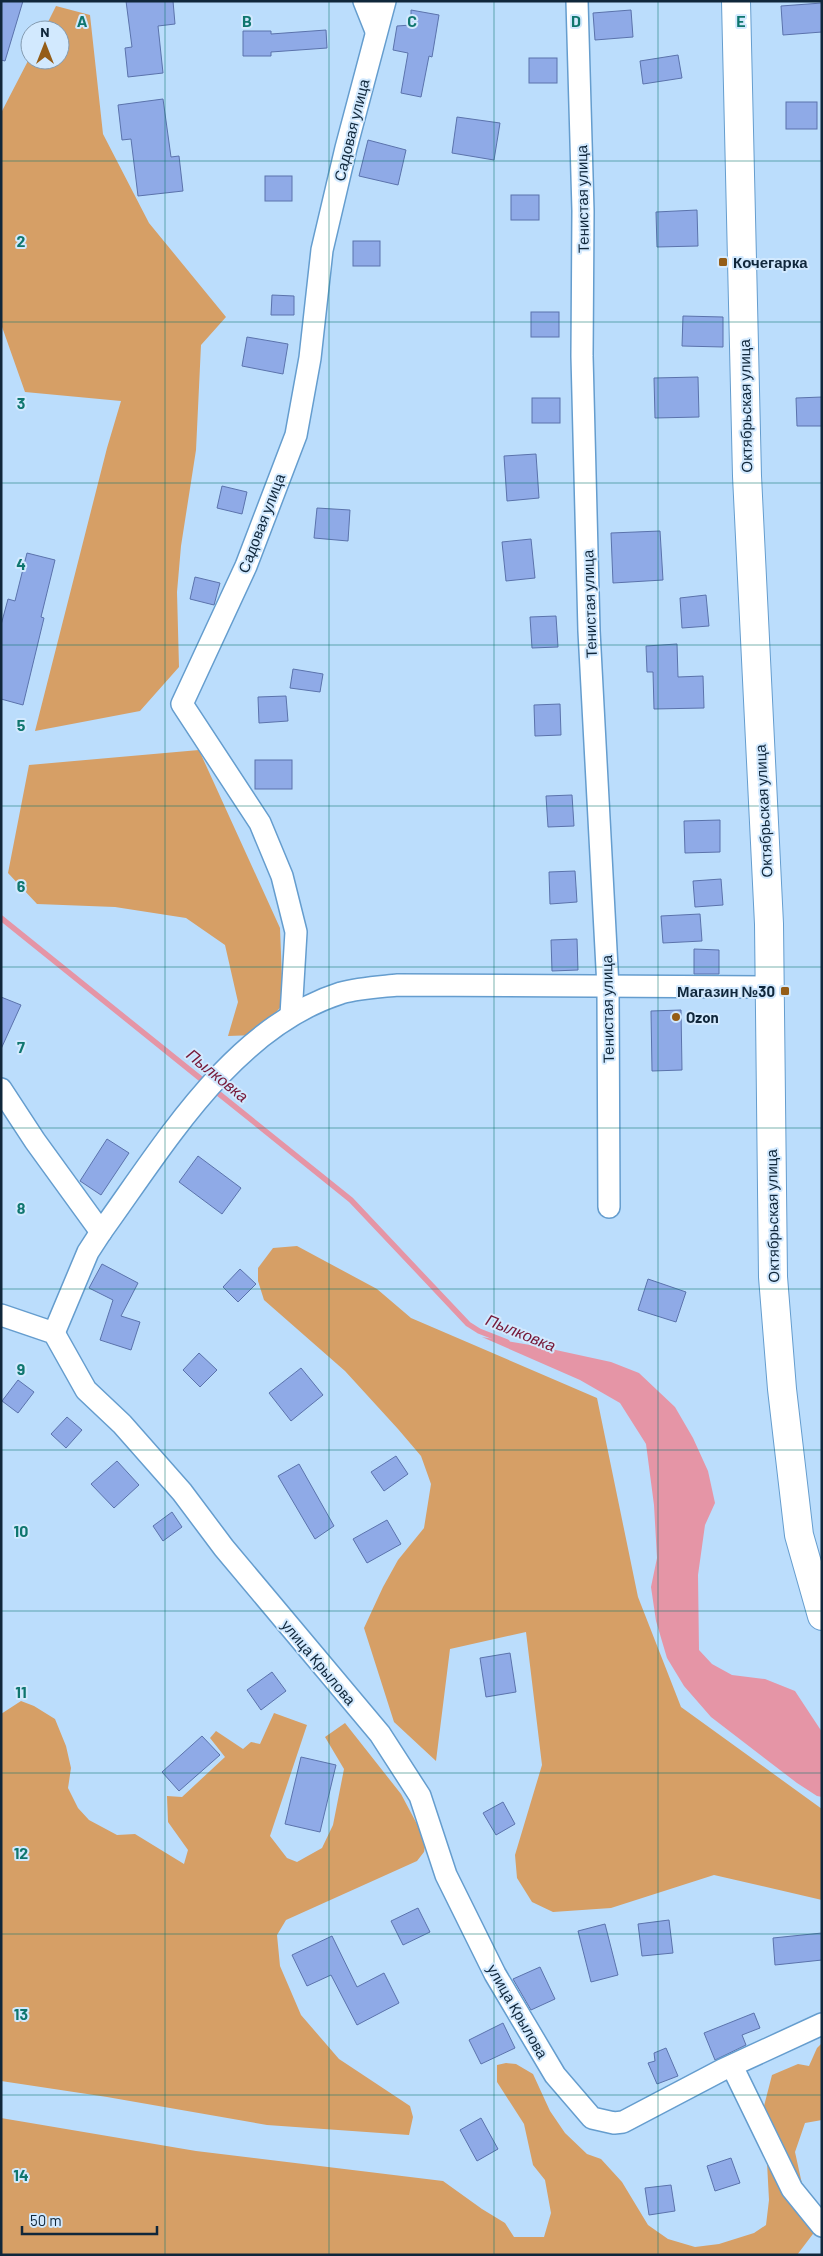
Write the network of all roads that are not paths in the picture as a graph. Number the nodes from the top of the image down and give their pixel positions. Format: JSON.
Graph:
{"nodes":[{"id":1,"x":364,"y":1,"type":"edge"},
{"id":2,"x":385,"y":1,"type":"edge"},
{"id":3,"x":577,"y":1,"type":"edge"},
{"id":4,"x":736,"y":1,"type":"edge"},
{"id":5,"x":376,"y":31,"type":"junction"},
{"id":6,"x":608,"y":987,"type":"junction"},
{"id":7,"x":769,"y":987,"type":"junction"},
{"id":8,"x":291,"y":1015,"type":"junction"},
{"id":9,"x":1,"y":1089,"type":"edge"},
{"id":10,"x":609,"y":1207,"type":"dead end"},
{"id":11,"x":101,"y":1232,"type":"junction"},
{"id":12,"x":1,"y":1315,"type":"edge"},
{"id":13,"x":54,"y":1333,"type":"junction"},
{"id":14,"x":822,"y":1616,"type":"edge"},
{"id":15,"x":822,"y":2024,"type":"edge"},
{"id":16,"x":732,"y":2066,"type":"junction"},
{"id":17,"x":822,"y":2226,"type":"edge"}],
"edges":[{"from":1,"to":5,"type":"street"},
{"from":2,"to":5,"type":"street","name":"Садовая улица"},
{"from":3,"to":6,"type":"street","name":"Тенистая улица"},
{"from":4,"to":7,"type":"street","name":"Октябрьская улица"},
{"from":5,"to":8,"type":"street","name":"Садовая улица"},
{"from":6,"to":7,"type":"street"},
{"from":6,"to":8,"type":"street"},
{"from":6,"to":10,"type":"street","name":"Тенистая улица"},
{"from":7,"to":14,"type":"street","name":"Октябрьская улица"},
{"from":8,"to":11,"type":"street"},
{"from":9,"to":11,"type":"street"},
{"from":11,"to":13,"type":"street"},
{"from":12,"to":13,"type":"street"},
{"from":13,"to":16,"type":"street","name":"улица Крылова"},
{"from":15,"to":16,"type":"street","name":"улица Крылова"},
{"from":16,"to":17,"type":"street"}]}
